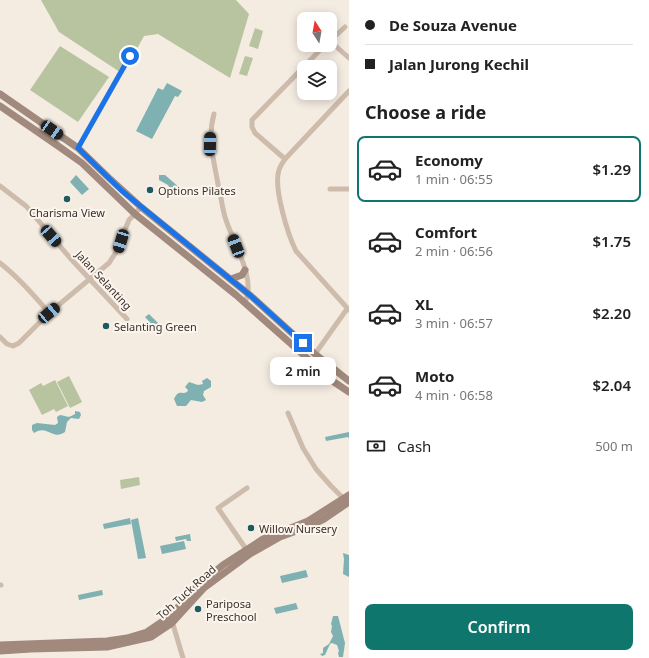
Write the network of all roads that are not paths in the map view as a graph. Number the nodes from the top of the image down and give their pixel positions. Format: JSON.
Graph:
{"nodes":[{"id":1,"x":345,"y":27,"type":"dead end"},
{"id":2,"x":337,"y":34,"type":"edge"},
{"id":3,"x":337,"y":47,"type":"edge"},
{"id":4,"x":318,"y":52,"type":"edge"},
{"id":5,"x":130,"y":56,"type":"dead end"},
{"id":6,"x":349,"y":58,"type":"edge"},
{"id":7,"x":349,"y":91,"type":"edge"},
{"id":8,"x":0,"y":94,"type":"edge"},
{"id":9,"x":347,"y":97,"type":"edge"},
{"id":10,"x":0,"y":106,"type":"edge"},
{"id":11,"x":214,"y":114,"type":"dead end"},
{"id":12,"x":78,"y":148,"type":"junction"},
{"id":13,"x":284,"y":159,"type":"junction"},
{"id":14,"x":0,"y":186,"type":"edge"},
{"id":15,"x":330,"y":189,"type":"dead end"},
{"id":16,"x":349,"y":189,"type":"edge"},
{"id":17,"x":141,"y":207,"type":"junction"},
{"id":18,"x":135,"y":214,"type":"junction"},
{"id":19,"x":165,"y":225,"type":"junction"},
{"id":20,"x":158,"y":233,"type":"junction"},
{"id":21,"x":0,"y":263,"type":"edge"},
{"id":22,"x":245,"y":270,"type":"junction"},
{"id":23,"x":91,"y":279,"type":"junction"},
{"id":24,"x":231,"y":279,"type":"junction"},
{"id":25,"x":248,"y":293,"type":"junction"},
{"id":26,"x":245,"y":302,"type":"junction"},
{"id":27,"x":348,"y":309,"type":"edge"},
{"id":28,"x":49,"y":313,"type":"junction"},
{"id":29,"x":127,"y":320,"type":"dead end"},
{"id":30,"x":0,"y":338,"type":"edge"},
{"id":31,"x":315,"y":354,"type":"junction"},
{"id":32,"x":349,"y":381,"type":"edge"},
{"id":33,"x":349,"y":392,"type":"edge"},
{"id":34,"x":288,"y":413,"type":"dead end"},
{"id":35,"x":247,"y":488,"type":"dead end"},
{"id":36,"x":348,"y":500,"type":"edge"},
{"id":37,"x":246,"y":549,"type":"junction"},
{"id":38,"x":171,"y":620,"type":"junction"},
{"id":39,"x":0,"y":645,"type":"edge"},
{"id":40,"x":66,"y":646,"type":"junction"},
{"id":41,"x":0,"y":651,"type":"edge"},
{"id":42,"x":183,"y":658,"type":"edge"}],
"edges":[{"from":1,"to":2,"type":"street"},
{"from":3,"to":6,"type":"street"},
{"from":4,"to":13,"type":"street"},
{"from":5,"to":12,"type":"street"},
{"from":7,"to":9,"type":"street"},
{"from":8,"to":12,"type":"main road"},
{"from":9,"to":13,"type":"street"},
{"from":10,"to":18,"type":"main road"},
{"from":11,"to":22,"type":"street"},
{"from":12,"to":17,"type":"main road"},
{"from":13,"to":27,"type":"street"},
{"from":14,"to":23,"type":"street","name":"Jalan Selanting"},
{"from":15,"to":16,"type":"street"},
{"from":17,"to":18,"type":"street"},
{"from":17,"to":19,"type":"main road"},
{"from":18,"to":20,"type":"main road"},
{"from":18,"to":23,"type":"street"},
{"from":19,"to":20,"type":"main road"},
{"from":19,"to":24,"type":"main road"},
{"from":20,"to":26,"type":"main road"},
{"from":21,"to":28,"type":"street"},
{"from":22,"to":24,"type":"main road"},
{"from":22,"to":25,"type":"street"},
{"from":23,"to":28,"type":"street"},
{"from":23,"to":29,"type":"street","name":"Jalan Selanting"},
{"from":24,"to":25,"type":"main road"},
{"from":25,"to":26,"type":"street"},
{"from":25,"to":31,"type":"main road"},
{"from":26,"to":33,"type":"main road"},
{"from":27,"to":31,"type":"street"},
{"from":28,"to":30,"type":"street"},
{"from":31,"to":32,"type":"main road"},
{"from":34,"to":36,"type":"street"},
{"from":35,"to":37,"type":"street"},
{"from":36,"to":37,"type":"main road","name":"Toh Tuck Road"},
{"from":36,"to":38,"type":"main road","name":"Toh Tuck Road"},
{"from":37,"to":38,"type":"main road","name":"Toh Tuck Road"},
{"from":38,"to":40,"type":"main road","name":"Toh Tuck Road"},
{"from":38,"to":42,"type":"street"},
{"from":39,"to":40,"type":"main road","name":"Toh Tuck Road"},
{"from":40,"to":41,"type":"main road","name":"Toh Tuck Road"}]}
